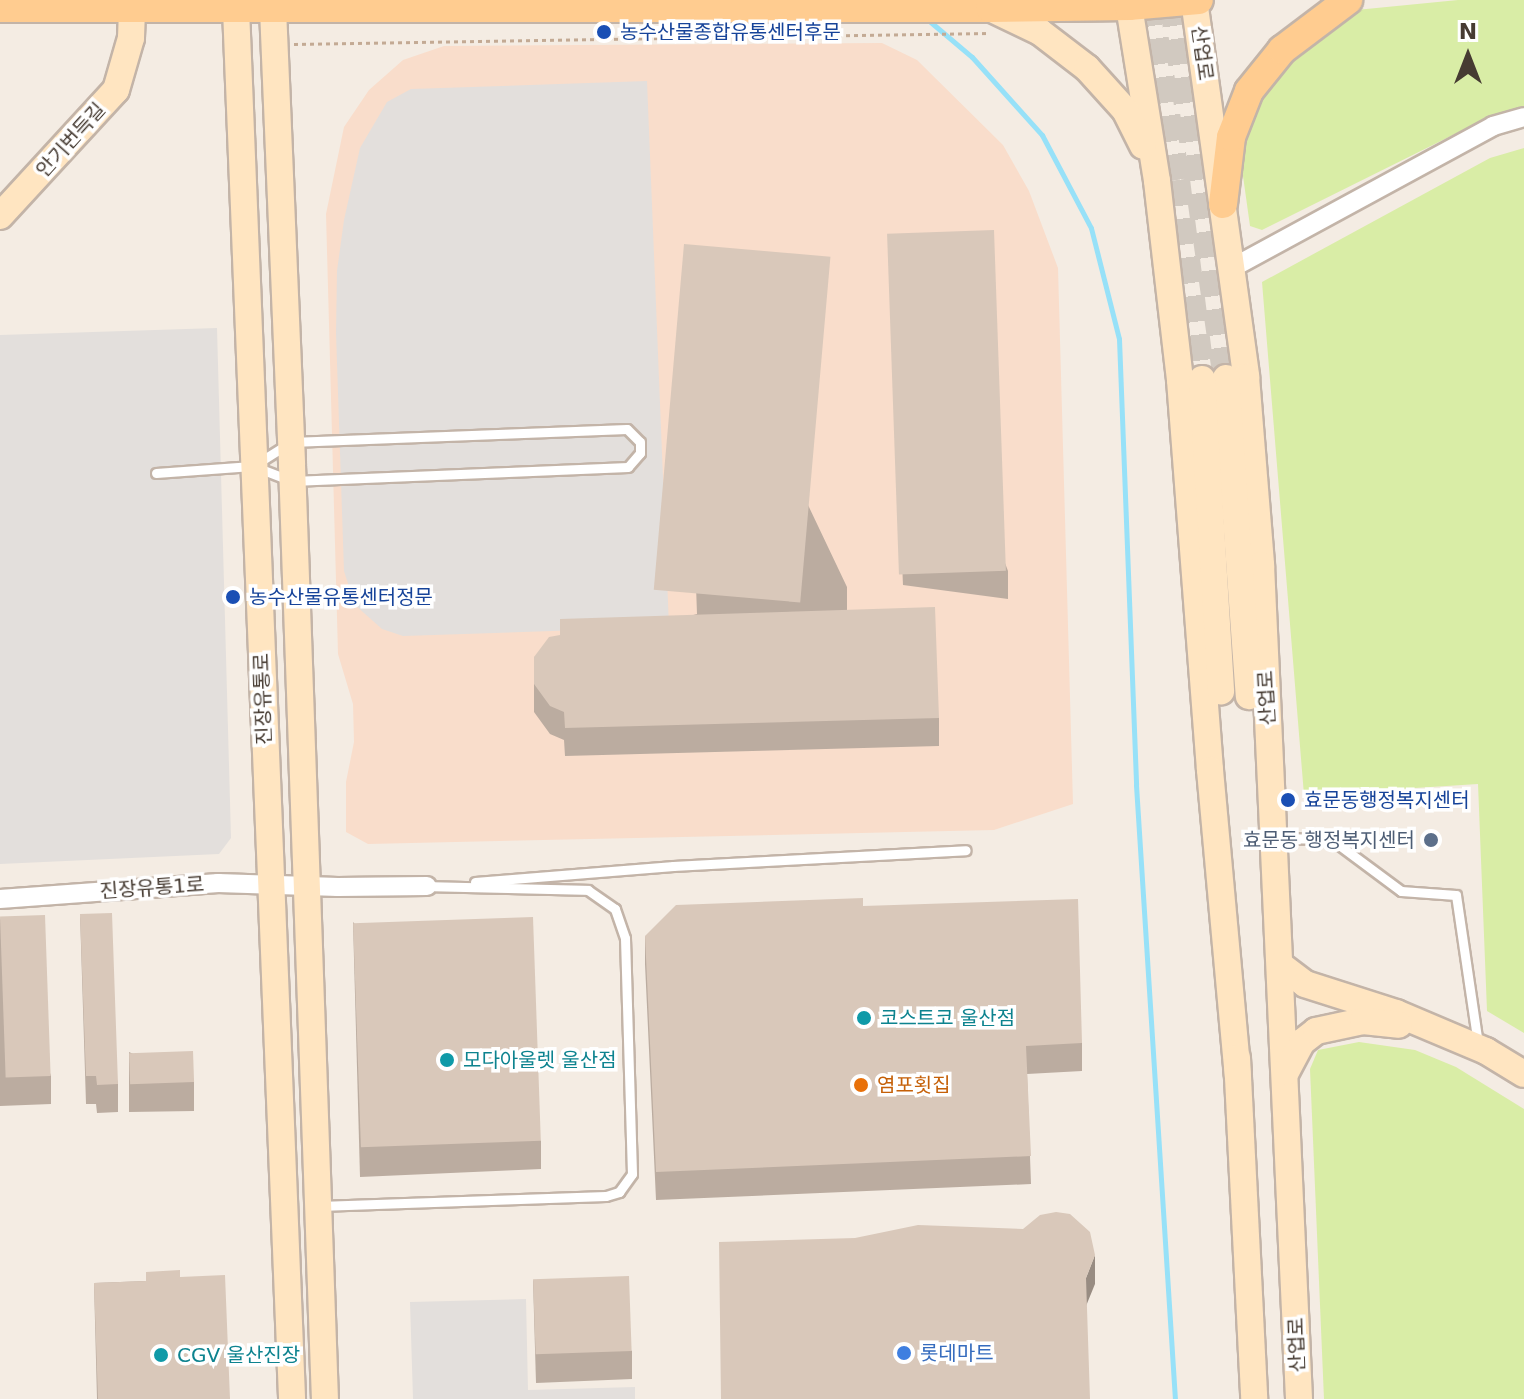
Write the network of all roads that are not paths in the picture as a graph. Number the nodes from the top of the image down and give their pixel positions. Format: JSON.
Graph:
{"nodes":[{"id":1,"x":1196,"y":0,"type":"edge"},
{"id":2,"x":1348,"y":0,"type":"edge"},
{"id":3,"x":1128,"y":3,"type":"edge"},
{"id":4,"x":238,"y":4,"type":"edge"},
{"id":5,"x":271,"y":4,"type":"edge"},
{"id":6,"x":0,"y":8,"type":"edge"},
{"id":7,"x":132,"y":8,"type":"junction"},
{"id":8,"x":974,"y":17,"type":"junction"},
{"id":9,"x":1524,"y":117,"type":"edge"},
{"id":10,"x":1157,"y":181,"type":"junction"},
{"id":11,"x":1223,"y":204,"type":"junction"},
{"id":12,"x":0,"y":216,"type":"edge"},
{"id":13,"x":1232,"y":268,"type":"junction"},
{"id":14,"x":291,"y":442,"type":"junction"},
{"id":15,"x":253,"y":466,"type":"junction"},
{"id":16,"x":156,"y":473,"type":"dead end"},
{"id":17,"x":292,"y":481,"type":"junction"},
{"id":18,"x":1274,"y":838,"type":"junction"},
{"id":19,"x":966,"y":850,"type":"dead end"},
{"id":20,"x":270,"y":884,"type":"junction"},
{"id":21,"x":305,"y":886,"type":"junction"},
{"id":22,"x":427,"y":886,"type":"junction"},
{"id":23,"x":0,"y":899,"type":"edge"},
{"id":24,"x":1280,"y":965,"type":"junction"},
{"id":25,"x":1441,"y":1034,"type":"junction"},
{"id":26,"x":1479,"y":1048,"type":"junction"},
{"id":27,"x":1286,"y":1074,"type":"junction"},
{"id":28,"x":1524,"y":1074,"type":"edge"},
{"id":29,"x":1238,"y":1075,"type":"junction"},
{"id":30,"x":317,"y":1206,"type":"junction"},
{"id":31,"x":292,"y":1399,"type":"edge"},
{"id":32,"x":325,"y":1399,"type":"edge"},
{"id":33,"x":1254,"y":1399,"type":"edge"},
{"id":34,"x":1288,"y":1399,"type":"edge"},
{"id":35,"x":1299,"y":1399,"type":"edge"}],
"edges":[{"from":1,"to":3,"type":"main road"},
{"from":1,"to":11,"type":"main road","name":"산업로"},
{"from":2,"to":11,"type":"main road"},
{"from":3,"to":8,"type":"main road"},
{"from":3,"to":10,"type":"main road","name":"산업로"},
{"from":4,"to":5,"type":"main road"},
{"from":4,"to":7,"type":"main road"},
{"from":4,"to":15,"type":"main road","name":"진장유통로"},
{"from":5,"to":8,"type":"main road"},
{"from":5,"to":14,"type":"main road","name":"진장유통로"},
{"from":6,"to":7,"type":"main road"},
{"from":7,"to":12,"type":"main road","name":"안기번득길"},
{"from":8,"to":10,"type":"main road"},
{"from":9,"to":13,"type":"street"},
{"from":10,"to":29,"type":"main road","name":"산업로"},
{"from":11,"to":13,"type":"main road","name":"산업로"},
{"from":13,"to":18,"type":"main road","name":"산업로"},
{"from":14,"to":15,"type":"lane"},
{"from":14,"to":17,"type":"main road","name":"진장유통로"},
{"from":14,"to":17,"type":"lane"},
{"from":15,"to":16,"type":"lane"},
{"from":15,"to":17,"type":"lane"},
{"from":15,"to":20,"type":"main road","name":"진장유통로"},
{"from":17,"to":21,"type":"main road","name":"진장유통로"},
{"from":18,"to":24,"type":"main road","name":"산업로"},
{"from":18,"to":26,"type":"lane"},
{"from":19,"to":22,"type":"lane"},
{"from":20,"to":21,"type":"street","name":"진장유통1로"},
{"from":20,"to":23,"type":"street","name":"진장유통1로"},
{"from":20,"to":31,"type":"main road","name":"진장유통로"},
{"from":21,"to":22,"type":"street","name":"진장유통1로"},
{"from":21,"to":30,"type":"main road","name":"진장유통로"},
{"from":22,"to":30,"type":"lane"},
{"from":24,"to":25,"type":"main road"},
{"from":24,"to":27,"type":"main road","name":"산업로"},
{"from":25,"to":26,"type":"main road"},
{"from":25,"to":27,"type":"main road"},
{"from":26,"to":28,"type":"main road"},
{"from":27,"to":35,"type":"main road","name":"산업로"},
{"from":29,"to":33,"type":"main road","name":"산업로"},
{"from":29,"to":34,"type":"main road","name":"산업로"},
{"from":30,"to":32,"type":"main road","name":"진장유통로"}]}
